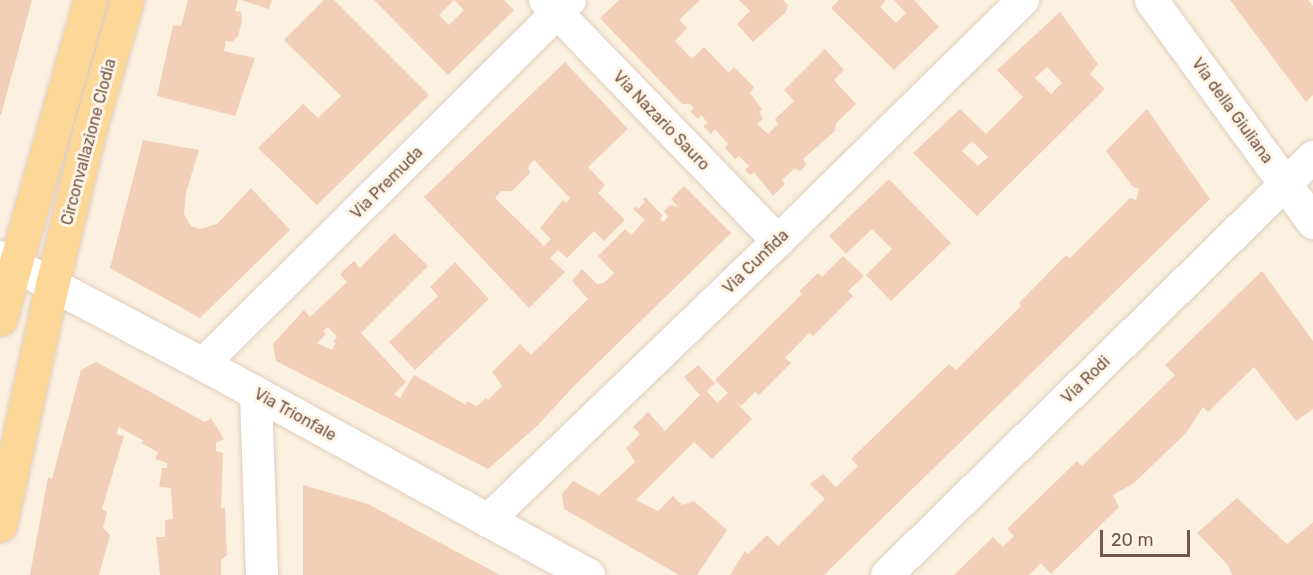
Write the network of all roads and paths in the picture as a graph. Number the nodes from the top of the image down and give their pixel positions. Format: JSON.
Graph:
{"nodes":[{"id":1,"x":90,"y":0,"type":"edge"},
{"id":2,"x":127,"y":0,"type":"edge"},
{"id":3,"x":1023,"y":0,"type":"edge"},
{"id":4,"x":1151,"y":0,"type":"edge"},
{"id":5,"x":558,"y":4,"type":"edge"},
{"id":6,"x":1313,"y":157,"type":"edge"},
{"id":7,"x":1285,"y":185,"type":"junction"},
{"id":8,"x":1313,"y":222,"type":"edge"},
{"id":9,"x":778,"y":241,"type":"junction"},
{"id":10,"x":7,"y":260,"type":"edge"},
{"id":11,"x":52,"y":285,"type":"junction"},
{"id":12,"x":0,"y":319,"type":"edge"},
{"id":13,"x":203,"y":364,"type":"junction"},
{"id":14,"x":256,"y":394,"type":"junction"},
{"id":15,"x":487,"y":521,"type":"junction"},
{"id":16,"x":0,"y":525,"type":"edge"},
{"id":17,"x":262,"y":575,"type":"edge"},
{"id":18,"x":588,"y":575,"type":"edge"},
{"id":19,"x":887,"y":575,"type":"edge"}],
"edges":[{"from":1,"to":10,"type":"main road"},
{"from":2,"to":11,"type":"main road","name":"Circonvallazione Clodia"},
{"from":3,"to":9,"type":"street","name":"Via Cunfida"},
{"from":4,"to":7,"type":"street","name":"Via della Giuliana"},
{"from":5,"to":9,"type":"street","name":"Via Nazario Sauro"},
{"from":5,"to":13,"type":"street","name":"Via Premuda"},
{"from":6,"to":7,"type":"street","name":"Via Rodi"},
{"from":7,"to":8,"type":"street","name":"Via della Giuliana"},
{"from":7,"to":19,"type":"street","name":"Via Rodi"},
{"from":9,"to":15,"type":"street","name":"Via Cunfida"},
{"from":10,"to":11,"type":"street","name":"Via Trionfale"},
{"from":10,"to":12,"type":"main road"},
{"from":11,"to":13,"type":"street","name":"Via Trionfale"},
{"from":11,"to":16,"type":"main road","name":"Circonvallazione Clodia"},
{"from":13,"to":14,"type":"street","name":"Via Trionfale"},
{"from":14,"to":15,"type":"street","name":"Via Trionfale"},
{"from":14,"to":17,"type":"street"},
{"from":15,"to":18,"type":"street","name":"Via Trionfale"}]}
